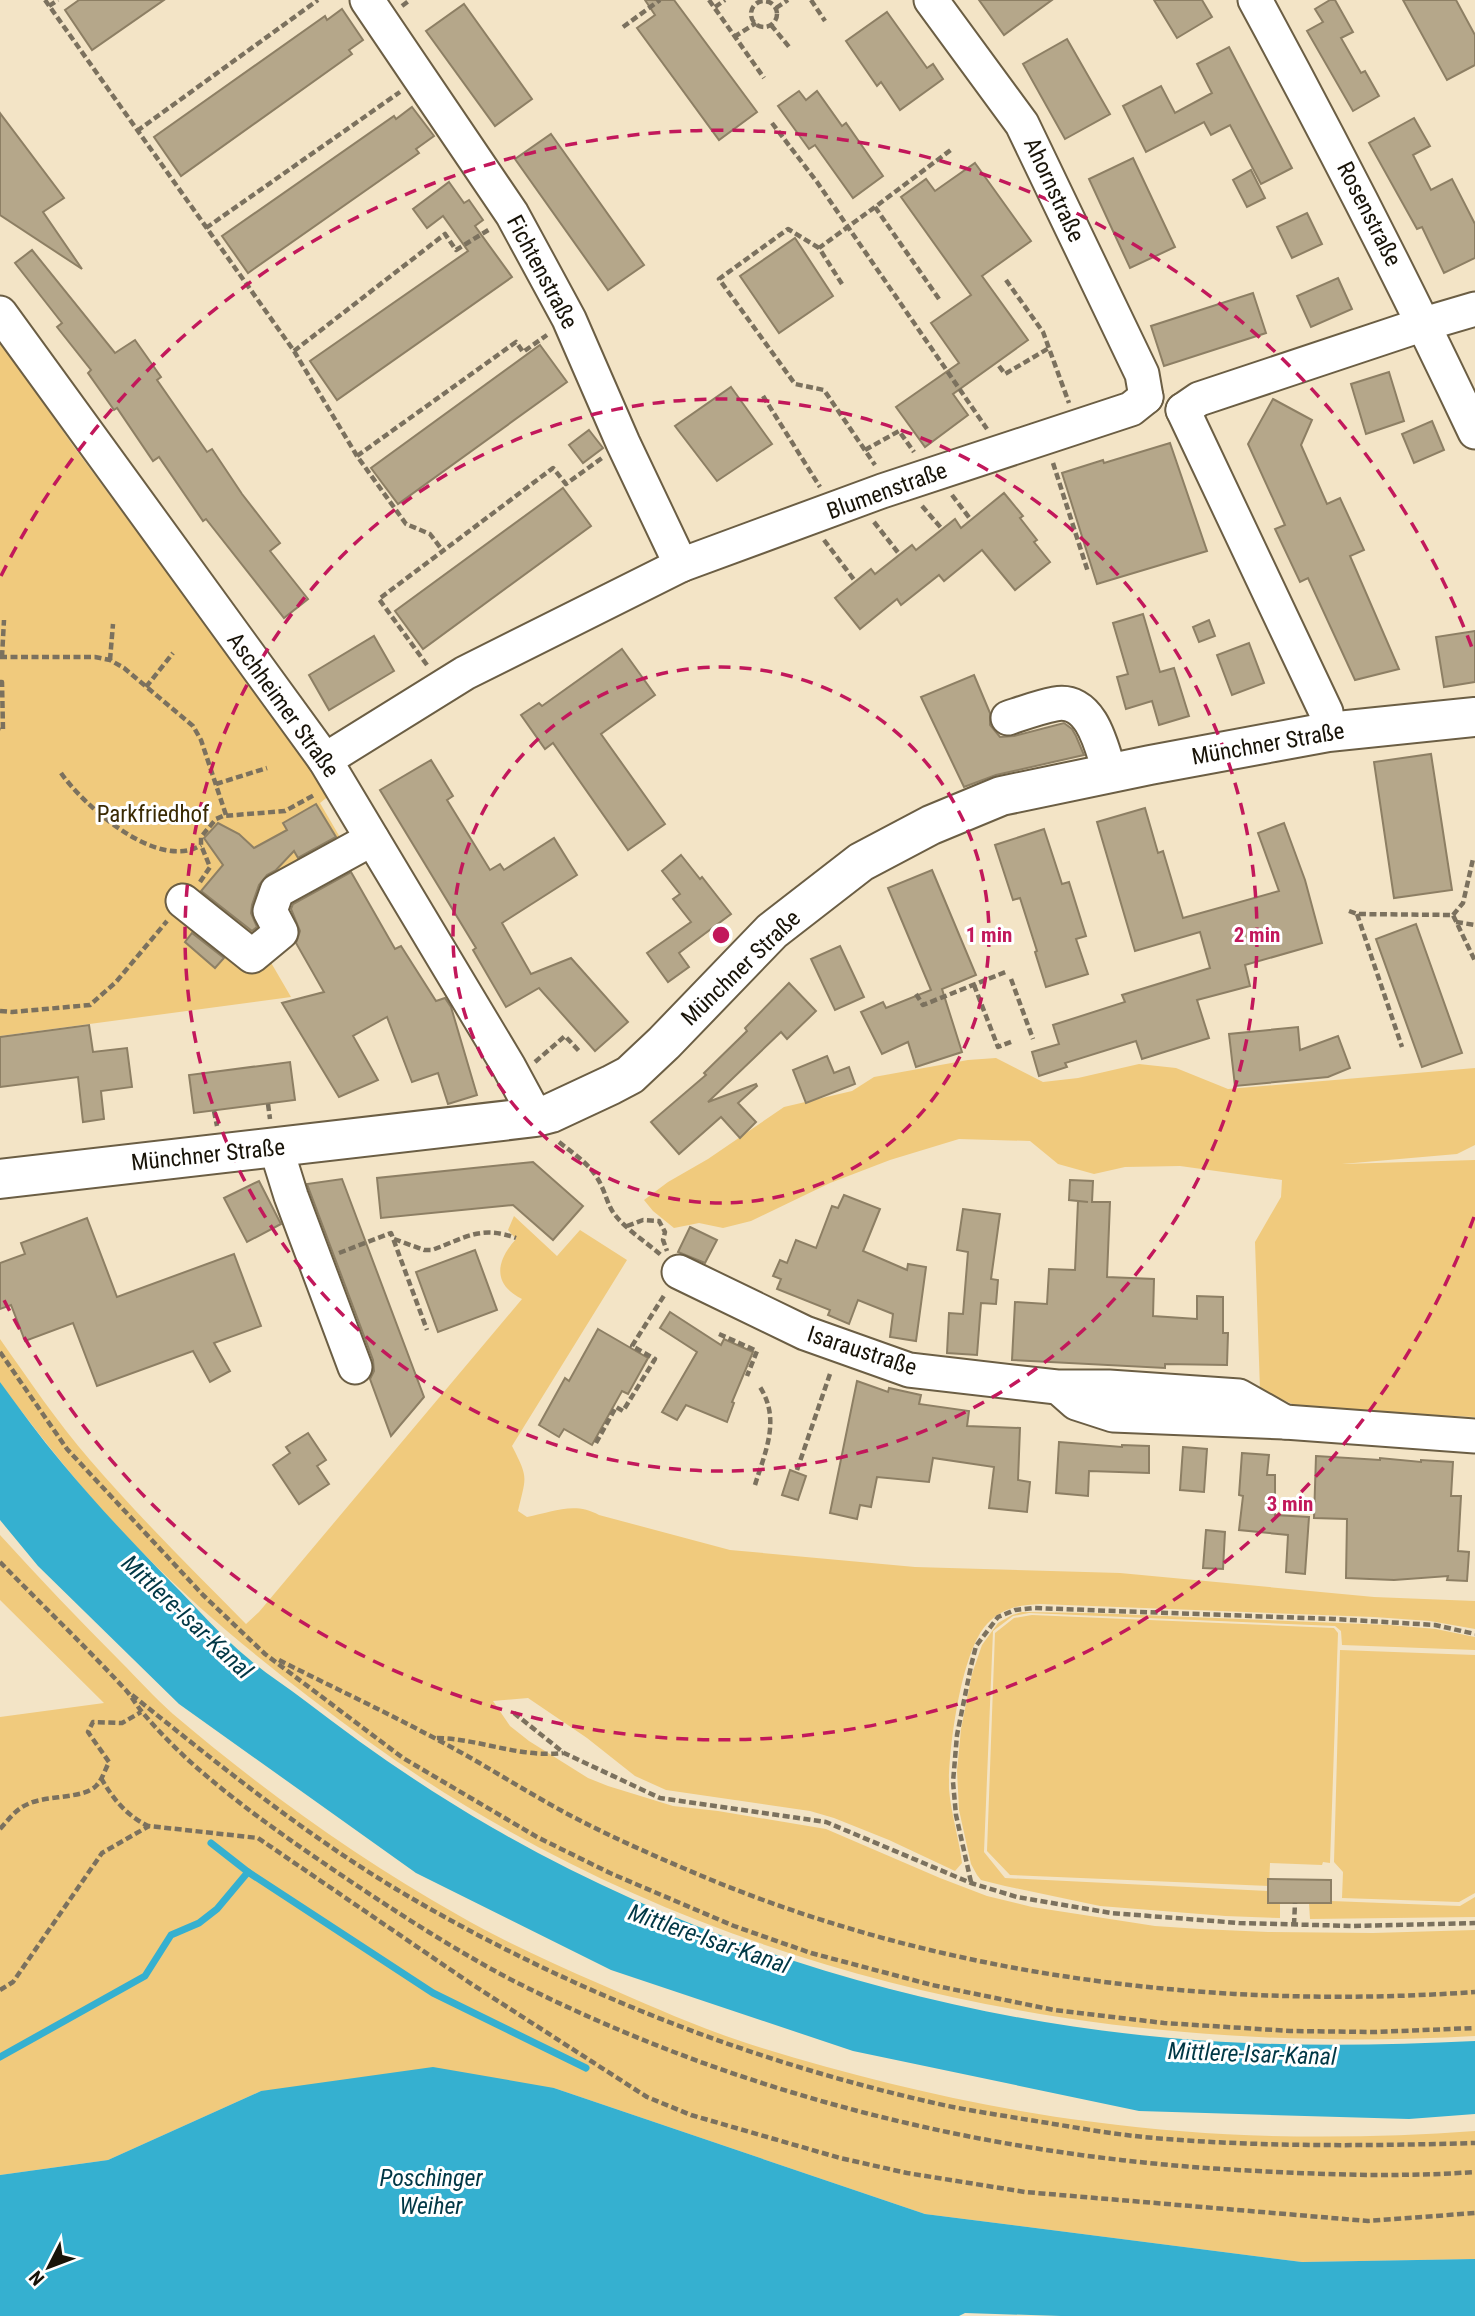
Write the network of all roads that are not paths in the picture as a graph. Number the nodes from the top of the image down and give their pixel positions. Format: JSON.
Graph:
{"nodes":[{"id":1,"x":367,"y":0,"type":"edge"},
{"id":2,"x":931,"y":0,"type":"edge"},
{"id":3,"x":1255,"y":0,"type":"edge"},
{"id":4,"x":1475,"y":310,"type":"edge"},
{"id":5,"x":0,"y":313,"type":"edge"},
{"id":6,"x":1424,"y":324,"type":"junction"},
{"id":7,"x":1146,"y":397,"type":"junction"},
{"id":8,"x":1183,"y":410,"type":"junction"},
{"id":9,"x":1475,"y":432,"type":"edge"},
{"id":10,"x":681,"y":565,"type":"junction"},
{"id":11,"x":1475,"y":717,"type":"edge"},
{"id":12,"x":1008,"y":718,"type":"dead end"},
{"id":13,"x":1328,"y":732,"type":"junction"},
{"id":14,"x":325,"y":760,"type":"junction"},
{"id":15,"x":1110,"y":774,"type":"junction"},
{"id":16,"x":372,"y":839,"type":"junction"},
{"id":17,"x":183,"y":901,"type":"dead end"},
{"id":18,"x":543,"y":1125,"type":"junction"},
{"id":19,"x":273,"y":1136,"type":"junction"},
{"id":20,"x":0,"y":1179,"type":"edge"},
{"id":21,"x":671,"y":1261,"type":"road end"},
{"id":22,"x":355,"y":1367,"type":"dead end"},
{"id":23,"x":1475,"y":1436,"type":"edge"}],
"edges":[{"from":1,"to":10,"type":"street","name":"Fichtenstraße"},
{"from":2,"to":7,"type":"street","name":"Ahornstraße"},
{"from":3,"to":6,"type":"street","name":"Rosenstraße"},
{"from":4,"to":6,"type":"street"},
{"from":5,"to":14,"type":"street","name":"Aschheimer Straße"},
{"from":6,"to":8,"type":"street"},
{"from":6,"to":9,"type":"street","name":"Rosenstraße"},
{"from":7,"to":8,"type":"street"},
{"from":7,"to":10,"type":"street","name":"Blumenstraße"},
{"from":8,"to":13,"type":"street"},
{"from":10,"to":14,"type":"street","name":"Blumenstraße"},
{"from":11,"to":13,"type":"main road","name":"Münchner Straße"},
{"from":12,"to":15,"type":"street"},
{"from":13,"to":15,"type":"main road","name":"Münchner Straße"},
{"from":14,"to":16,"type":"street","name":"Aschheimer Straße"},
{"from":15,"to":18,"type":"main road","name":"Münchner Straße"},
{"from":16,"to":17,"type":"street"},
{"from":16,"to":18,"type":"street","name":"Aschheimer Straße"},
{"from":18,"to":19,"type":"main road","name":"Münchner Straße"},
{"from":19,"to":20,"type":"main road","name":"Münchner Straße"},
{"from":19,"to":22,"type":"street"},
{"from":21,"to":23,"type":"street","name":"Isaraustraße"}]}
